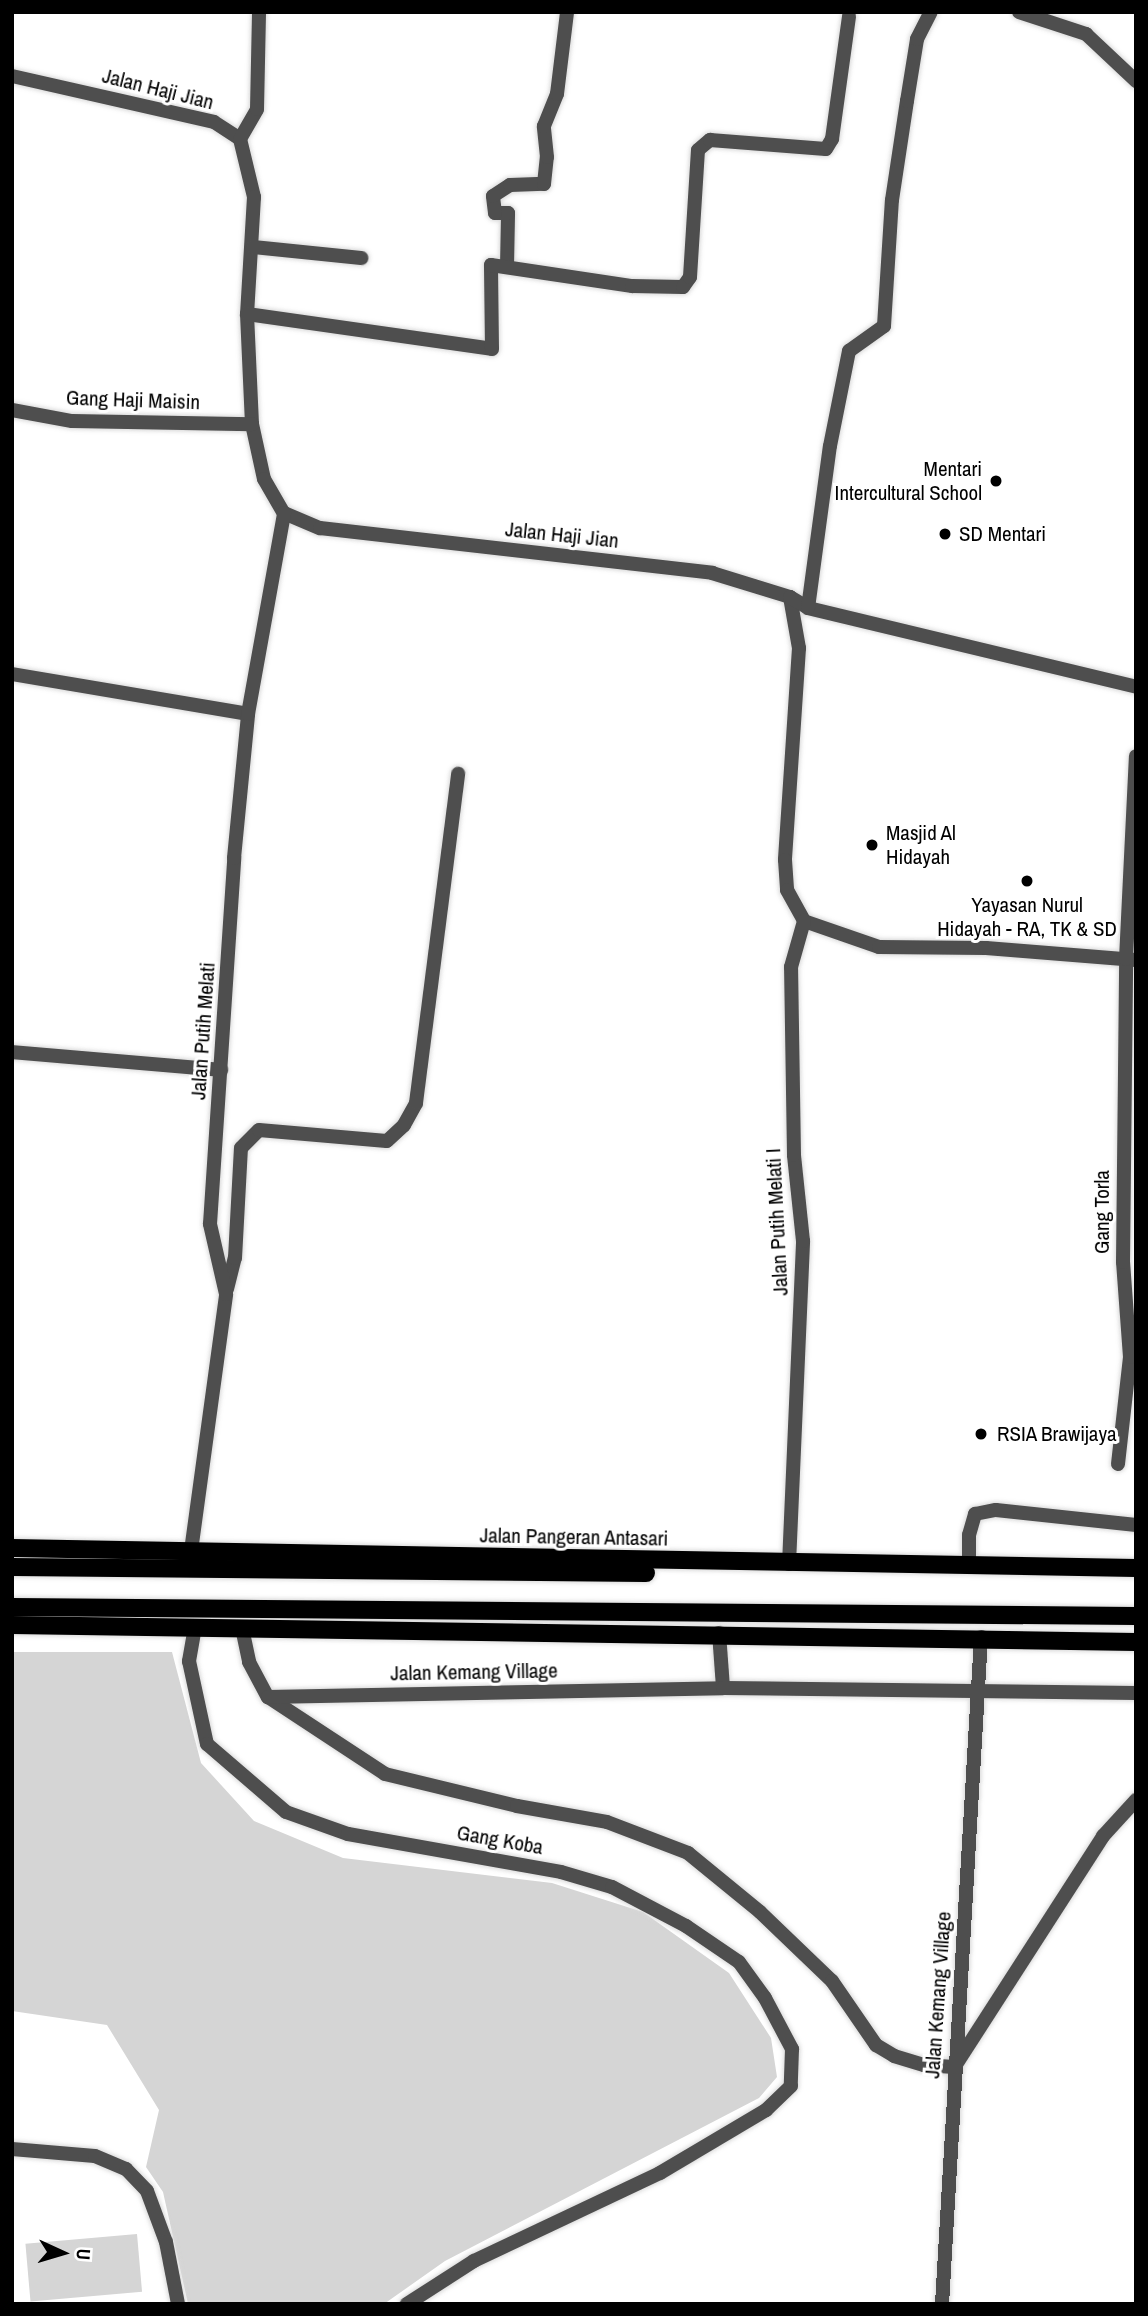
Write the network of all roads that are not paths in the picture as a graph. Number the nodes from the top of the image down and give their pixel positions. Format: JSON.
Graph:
{"nodes":[{"id":1,"x":259,"y":12,"type":"edge"},
{"id":2,"x":567,"y":12,"type":"edge"},
{"id":3,"x":931,"y":12,"type":"edge"},
{"id":4,"x":1019,"y":12,"type":"edge"},
{"id":5,"x":849,"y":16,"type":"dead end"},
{"id":6,"x":12,"y":76,"type":"edge"},
{"id":7,"x":1136,"y":81,"type":"edge"},
{"id":8,"x":240,"y":139,"type":"junction"},
{"id":9,"x":253,"y":247,"type":"junction"},
{"id":10,"x":361,"y":258,"type":"dead end"},
{"id":11,"x":507,"y":267,"type":"junction"},
{"id":12,"x":247,"y":314,"type":"junction"},
{"id":13,"x":12,"y":410,"type":"edge"},
{"id":14,"x":252,"y":424,"type":"junction"},
{"id":15,"x":284,"y":513,"type":"junction"},
{"id":16,"x":790,"y":597,"type":"junction"},
{"id":17,"x":808,"y":608,"type":"junction"},
{"id":18,"x":12,"y":674,"type":"edge"},
{"id":19,"x":1136,"y":687,"type":"edge"},
{"id":20,"x":248,"y":713,"type":"junction"},
{"id":21,"x":1136,"y":756,"type":"edge"},
{"id":22,"x":458,"y":774,"type":"dead end"},
{"id":23,"x":804,"y":921,"type":"junction"},
{"id":24,"x":1131,"y":959,"type":"edge"},
{"id":25,"x":12,"y":1052,"type":"edge"},
{"id":26,"x":221,"y":1070,"type":"junction"},
{"id":27,"x":226,"y":1294,"type":"junction"},
{"id":28,"x":1118,"y":1464,"type":"dead end"},
{"id":29,"x":1136,"y":1525,"type":"edge"},
{"id":30,"x":12,"y":1548,"type":"edge"},
{"id":31,"x":191,"y":1551,"type":"junction"},
{"id":32,"x":789,"y":1564,"type":"junction"},
{"id":33,"x":969,"y":1566,"type":"junction"},
{"id":34,"x":12,"y":1567,"type":"edge"},
{"id":35,"x":1136,"y":1568,"type":"edge"},
{"id":36,"x":1136,"y":1580,"type":"edge"},
{"id":37,"x":12,"y":1607,"type":"edge"},
{"id":38,"x":1136,"y":1616,"type":"edge"},
{"id":39,"x":12,"y":1625,"type":"edge"},
{"id":40,"x":195,"y":1627,"type":"junction"},
{"id":41,"x":242,"y":1628,"type":"junction"},
{"id":42,"x":719,"y":1633,"type":"junction"},
{"id":43,"x":981,"y":1637,"type":"junction"},
{"id":44,"x":1136,"y":1642,"type":"edge"},
{"id":45,"x":723,"y":1688,"type":"junction"},
{"id":46,"x":978,"y":1690,"type":"junction"},
{"id":47,"x":1136,"y":1693,"type":"edge"},
{"id":48,"x":268,"y":1697,"type":"junction"},
{"id":49,"x":1136,"y":1800,"type":"edge"},
{"id":50,"x":954,"y":2067,"type":"junction"},
{"id":51,"x":12,"y":2149,"type":"edge"},
{"id":52,"x":178,"y":2304,"type":"edge"},
{"id":53,"x":407,"y":2304,"type":"edge"},
{"id":54,"x":942,"y":2304,"type":"edge"}],
"edges":[{"from":1,"to":8,"type":"street"},
{"from":2,"to":11,"type":"street"},
{"from":3,"to":17,"type":"street"},
{"from":4,"to":7,"type":"street"},
{"from":5,"to":11,"type":"street"},
{"from":6,"to":8,"type":"street","name":"Jalan Haji Jian"},
{"from":8,"to":9,"type":"street"},
{"from":9,"to":10,"type":"street"},
{"from":9,"to":12,"type":"street"},
{"from":11,"to":12,"type":"street"},
{"from":12,"to":14,"type":"street"},
{"from":13,"to":14,"type":"street","name":"Gang Haji Maisin"},
{"from":14,"to":15,"type":"street"},
{"from":15,"to":16,"type":"street","name":"Jalan Haji Jian"},
{"from":15,"to":20,"type":"street","name":"Jalan Putih Melati"},
{"from":16,"to":17,"type":"street","name":"Jalan Haji Jian"},
{"from":16,"to":23,"type":"street"},
{"from":17,"to":19,"type":"street","name":"Jalan Haji Jian"},
{"from":18,"to":20,"type":"street"},
{"from":20,"to":26,"type":"street","name":"Jalan Putih Melati"},
{"from":21,"to":24,"type":"street","name":"Gang Torla"},
{"from":22,"to":27,"type":"street"},
{"from":23,"to":24,"type":"street"},
{"from":23,"to":32,"type":"street","name":"Jalan Putih Melati I"},
{"from":24,"to":28,"type":"street","name":"Gang Torla"},
{"from":25,"to":26,"type":"street"},
{"from":26,"to":27,"type":"street","name":"Jalan Putih Melati"},
{"from":27,"to":31,"type":"street","name":"Jalan Putih Melati"},
{"from":29,"to":33,"type":"street"},
{"from":30,"to":31,"type":"main road","name":"Jalan Pangeran Antasari"},
{"from":31,"to":32,"type":"main road","name":"Jalan Pangeran Antasari"},
{"from":32,"to":33,"type":"main road","name":"Jalan Pangeran Antasari"},
{"from":33,"to":35,"type":"main road","name":"Jalan Pangeran Antasari"},
{"from":34,"to":36,"type":"main road"},
{"from":37,"to":38,"type":"main road"},
{"from":39,"to":40,"type":"main road"},
{"from":40,"to":41,"type":"main road"},
{"from":40,"to":53,"type":"street","name":"Gang Koba"},
{"from":41,"to":42,"type":"main road"},
{"from":41,"to":48,"type":"street"},
{"from":42,"to":43,"type":"main road"},
{"from":42,"to":45,"type":"street"},
{"from":43,"to":44,"type":"main road"},
{"from":43,"to":46,"type":"street","name":"Jalan Kemang Village"},
{"from":45,"to":46,"type":"street","name":"Jalan Kemang Village"},
{"from":45,"to":48,"type":"street","name":"Jalan Kemang Village"},
{"from":46,"to":47,"type":"street","name":"Jalan Kemang Village"},
{"from":46,"to":50,"type":"street","name":"Jalan Kemang Village"},
{"from":48,"to":50,"type":"street"},
{"from":49,"to":50,"type":"street"},
{"from":50,"to":54,"type":"street","name":"Jalan Kemang Village"},
{"from":51,"to":52,"type":"street"}]}
